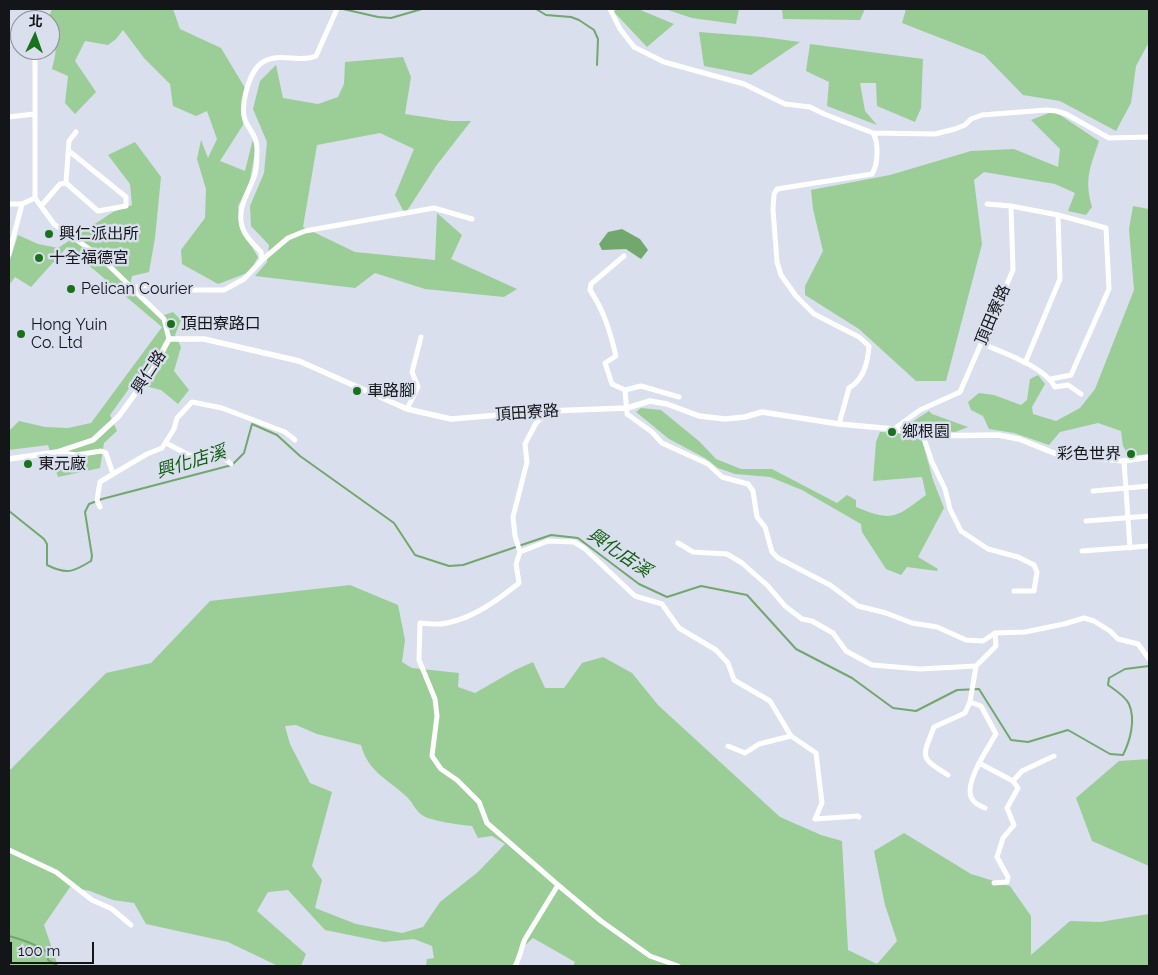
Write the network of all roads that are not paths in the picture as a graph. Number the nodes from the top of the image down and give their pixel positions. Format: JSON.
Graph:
{"nodes":[{"id":1,"x":337,"y":9,"type":"edge"},
{"id":2,"x":610,"y":9,"type":"edge"},
{"id":3,"x":35,"y":60,"type":"edge"},
{"id":4,"x":34,"y":114,"type":"junction"},
{"id":5,"x":9,"y":117,"type":"edge"},
{"id":6,"x":76,"y":132,"type":"dead end"},
{"id":7,"x":873,"y":133,"type":"junction"},
{"id":8,"x":1149,"y":137,"type":"edge"},
{"id":9,"x":69,"y":152,"type":"junction"},
{"id":10,"x":66,"y":183,"type":"junction"},
{"id":11,"x":35,"y":198,"type":"junction"},
{"id":12,"x":9,"y":204,"type":"edge"},
{"id":13,"x":22,"y":204,"type":"junction"},
{"id":14,"x":988,"y":204,"type":"dead end"},
{"id":15,"x":41,"y":206,"type":"junction"},
{"id":16,"x":1012,"y":206,"type":"junction"},
{"id":17,"x":1058,"y":215,"type":"junction"},
{"id":18,"x":472,"y":219,"type":"dead end"},
{"id":19,"x":9,"y":254,"type":"edge"},
{"id":20,"x":624,"y":256,"type":"dead end"},
{"id":21,"x":262,"y":260,"type":"junction"},
{"id":22,"x":132,"y":288,"type":"junction"},
{"id":23,"x":421,"y":337,"type":"dead end"},
{"id":24,"x":169,"y":339,"type":"junction"},
{"id":25,"x":981,"y":343,"type":"junction"},
{"id":26,"x":1025,"y":363,"type":"junction"},
{"id":27,"x":1051,"y":379,"type":"junction"},
{"id":28,"x":625,"y":390,"type":"junction"},
{"id":29,"x":1080,"y":394,"type":"dead end"},
{"id":30,"x":679,"y":397,"type":"dead end"},
{"id":31,"x":627,"y":408,"type":"junction"},
{"id":32,"x":407,"y":409,"type":"junction"},
{"id":33,"x":549,"y":411,"type":"junction"},
{"id":34,"x":840,"y":424,"type":"junction"},
{"id":35,"x":894,"y":429,"type":"junction"},
{"id":36,"x":923,"y":436,"type":"junction"},
{"id":37,"x":295,"y":440,"type":"dead end"},
{"id":38,"x":166,"y":443,"type":"junction"},
{"id":39,"x":57,"y":452,"type":"junction"},
{"id":40,"x":1149,"y":457,"type":"edge"},
{"id":41,"x":9,"y":459,"type":"edge"},
{"id":42,"x":1124,"y":461,"type":"junction"},
{"id":43,"x":231,"y":464,"type":"dead end"},
{"id":44,"x":113,"y":474,"type":"junction"},
{"id":45,"x":1149,"y":486,"type":"edge"},
{"id":46,"x":1126,"y":488,"type":"junction"},
{"id":47,"x":1093,"y":491,"type":"dead end"},
{"id":48,"x":100,"y":507,"type":"dead end"},
{"id":49,"x":1149,"y":516,"type":"edge"},
{"id":50,"x":1128,"y":518,"type":"junction"},
{"id":51,"x":1086,"y":520,"type":"dead end"},
{"id":52,"x":678,"y":544,"type":"dead end"},
{"id":53,"x":1149,"y":546,"type":"edge"},
{"id":54,"x":1130,"y":548,"type":"junction"},
{"id":55,"x":520,"y":552,"type":"junction"},
{"id":56,"x":1082,"y":552,"type":"dead end"},
{"id":57,"x":1014,"y":591,"type":"dead end"},
{"id":58,"x":995,"y":633,"type":"junction"},
{"id":59,"x":1149,"y":659,"type":"edge"},
{"id":60,"x":976,"y":666,"type":"junction"},
{"id":61,"x":970,"y":702,"type":"junction"},
{"id":62,"x":791,"y":736,"type":"junction"},
{"id":63,"x":728,"y":746,"type":"dead end"},
{"id":64,"x":1054,"y":756,"type":"dead end"},
{"id":65,"x":979,"y":763,"type":"junction"},
{"id":66,"x":948,"y":775,"type":"dead end"},
{"id":67,"x":1013,"y":781,"type":"junction"},
{"id":68,"x":985,"y":808,"type":"dead end"},
{"id":69,"x":858,"y":818,"type":"dead end"},
{"id":70,"x":9,"y":850,"type":"edge"},
{"id":71,"x":994,"y":883,"type":"dead end"},
{"id":72,"x":558,"y":885,"type":"junction"},
{"id":73,"x":130,"y":925,"type":"dead end"},
{"id":74,"x":515,"y":966,"type":"edge"},
{"id":75,"x":678,"y":966,"type":"edge"}],
"edges":[{"from":1,"to":21,"type":"street"},
{"from":2,"to":7,"type":"street"},
{"from":3,"to":4,"type":"street"},
{"from":4,"to":5,"type":"street"},
{"from":4,"to":11,"type":"street"},
{"from":6,"to":9,"type":"street"},
{"from":7,"to":8,"type":"street"},
{"from":7,"to":34,"type":"street"},
{"from":9,"to":10,"type":"street"},
{"from":9,"to":10,"type":"street"},
{"from":10,"to":15,"type":"street"},
{"from":11,"to":13,"type":"street"},
{"from":11,"to":15,"type":"street","name":"興仁路"},
{"from":12,"to":13,"type":"street"},
{"from":13,"to":19,"type":"street"},
{"from":14,"to":16,"type":"street"},
{"from":15,"to":22,"type":"street","name":"興仁路"},
{"from":16,"to":17,"type":"street"},
{"from":16,"to":25,"type":"street","name":"頂田寮路"},
{"from":17,"to":26,"type":"street"},
{"from":17,"to":27,"type":"street"},
{"from":18,"to":21,"type":"street"},
{"from":20,"to":28,"type":"street"},
{"from":21,"to":22,"type":"street"},
{"from":22,"to":24,"type":"street","name":"興仁路"},
{"from":23,"to":32,"type":"street"},
{"from":24,"to":32,"type":"street","name":"頂田寮路"},
{"from":24,"to":39,"type":"street","name":"興仁路"},
{"from":25,"to":26,"type":"street"},
{"from":25,"to":35,"type":"street","name":"頂田寮路"},
{"from":26,"to":27,"type":"street"},
{"from":27,"to":29,"type":"street"},
{"from":28,"to":30,"type":"street"},
{"from":28,"to":31,"type":"street"},
{"from":31,"to":33,"type":"street","name":"頂田寮路"},
{"from":31,"to":34,"type":"street","name":"頂田寮路"},
{"from":31,"to":58,"type":"street"},
{"from":32,"to":33,"type":"street","name":"頂田寮路"},
{"from":33,"to":55,"type":"street"},
{"from":34,"to":35,"type":"street","name":"頂田寮路"},
{"from":35,"to":36,"type":"street","name":"頂田寮路"},
{"from":36,"to":42,"type":"street","name":"頂田寮路"},
{"from":36,"to":57,"type":"street"},
{"from":37,"to":38,"type":"street"},
{"from":38,"to":43,"type":"street"},
{"from":38,"to":44,"type":"street"},
{"from":39,"to":41,"type":"street","name":"興仁路"},
{"from":39,"to":44,"type":"street"},
{"from":40,"to":42,"type":"street","name":"頂田寮路"},
{"from":42,"to":46,"type":"street"},
{"from":44,"to":48,"type":"street"},
{"from":45,"to":46,"type":"street"},
{"from":46,"to":47,"type":"street"},
{"from":46,"to":50,"type":"street"},
{"from":49,"to":50,"type":"street"},
{"from":50,"to":51,"type":"street"},
{"from":50,"to":54,"type":"street"},
{"from":52,"to":60,"type":"street"},
{"from":53,"to":54,"type":"street"},
{"from":54,"to":56,"type":"street"},
{"from":55,"to":62,"type":"street"},
{"from":55,"to":72,"type":"street"},
{"from":58,"to":59,"type":"street"},
{"from":58,"to":60,"type":"street"},
{"from":60,"to":61,"type":"street"},
{"from":61,"to":65,"type":"street"},
{"from":61,"to":66,"type":"street"},
{"from":62,"to":63,"type":"street"},
{"from":62,"to":69,"type":"street"},
{"from":64,"to":67,"type":"street"},
{"from":65,"to":67,"type":"street"},
{"from":65,"to":68,"type":"street"},
{"from":67,"to":71,"type":"street"},
{"from":70,"to":73,"type":"street"},
{"from":72,"to":74,"type":"street"},
{"from":72,"to":75,"type":"street"}]}
